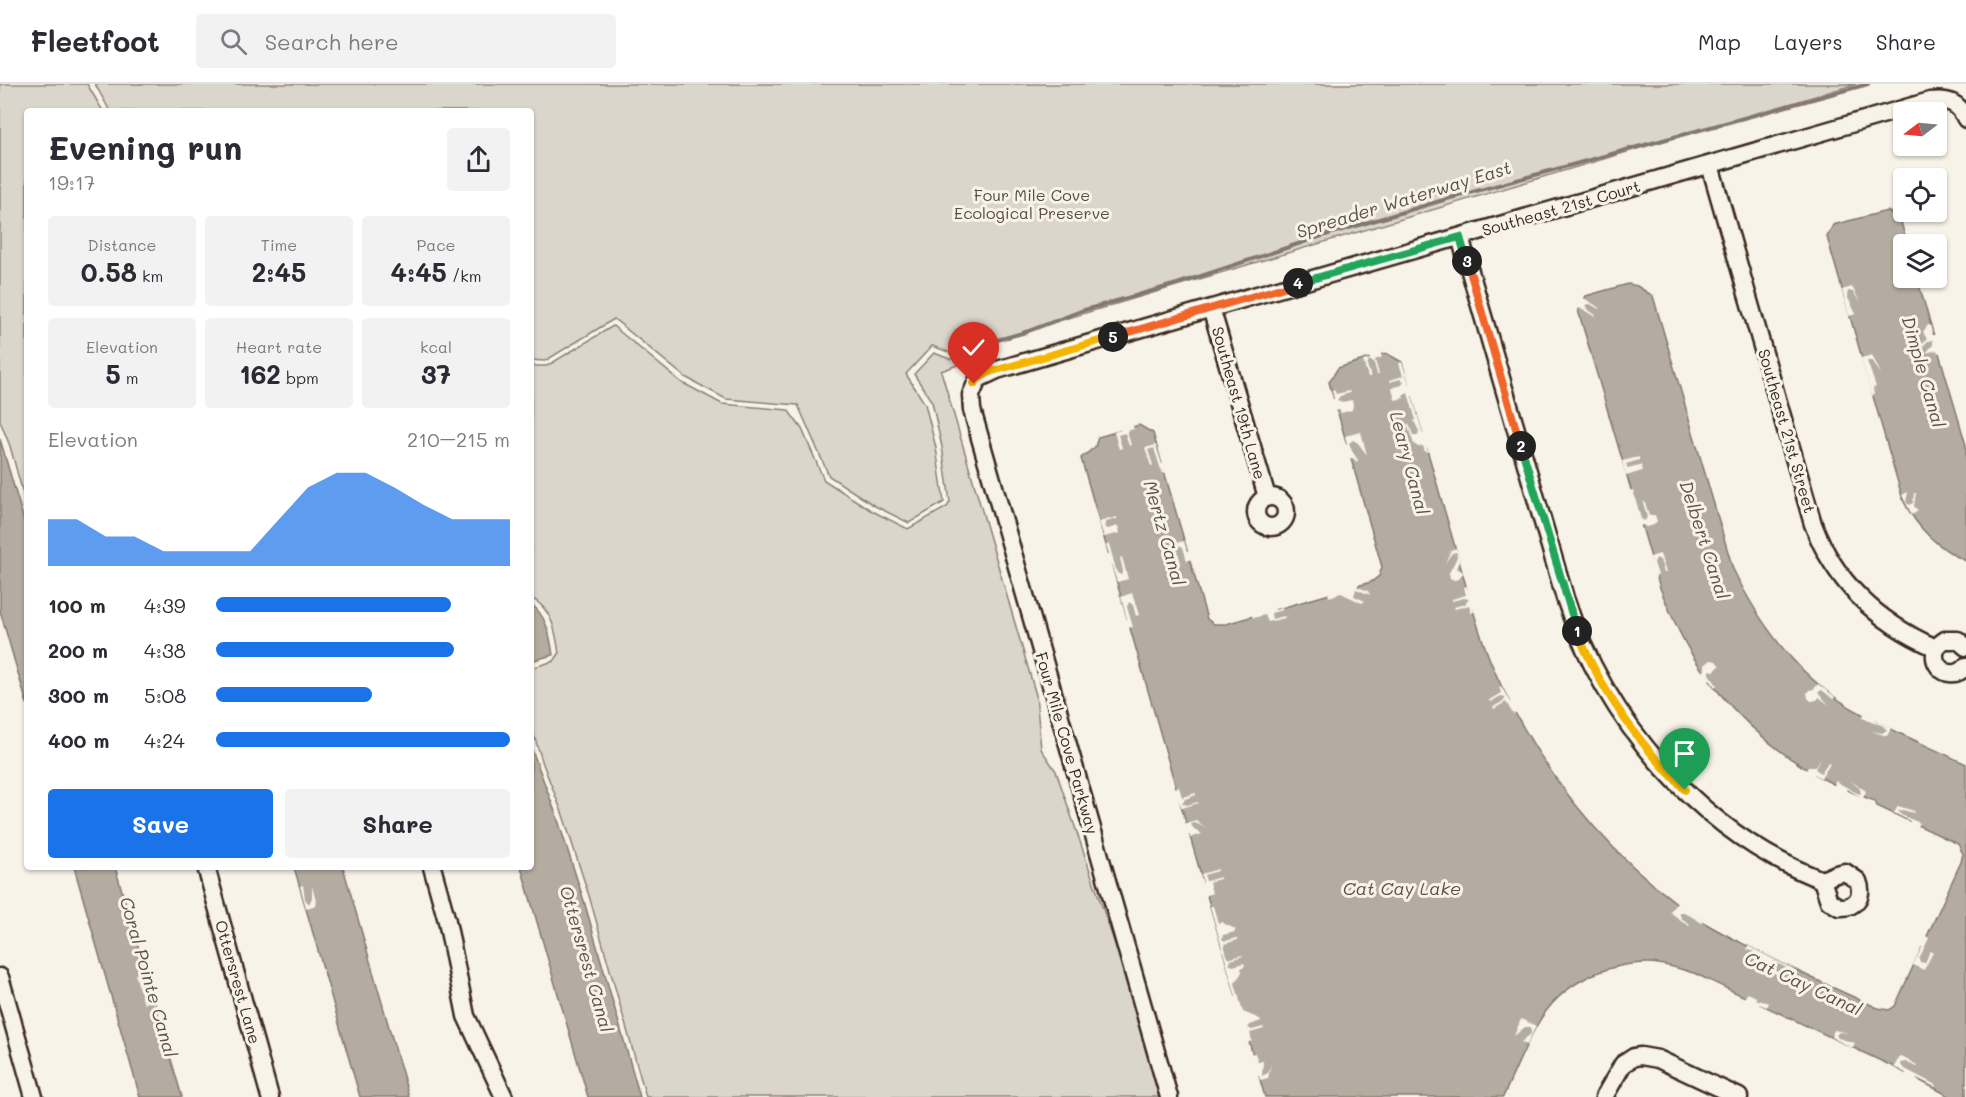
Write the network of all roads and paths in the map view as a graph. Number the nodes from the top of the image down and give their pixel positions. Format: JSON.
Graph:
{"nodes":[{"id":1,"x":1966,"y":119,"type":"edge"},
{"id":2,"x":1710,"y":165,"type":"junction"},
{"id":3,"x":1460,"y":237,"type":"junction"},
{"id":4,"x":1211,"y":308,"type":"junction"},
{"id":5,"x":972,"y":390,"type":"joint"},
{"id":6,"x":1267,"y":497,"type":"dead end"},
{"id":7,"x":1966,"y":646,"type":"edge"},
{"id":8,"x":1936,"y":648,"type":"junction"},
{"id":9,"x":1966,"y":666,"type":"edge"},
{"id":10,"x":207,"y":870,"type":"edge"},
{"id":11,"x":433,"y":870,"type":"edge"},
{"id":12,"x":1822,"y":880,"type":"dead end"},
{"id":13,"x":0,"y":977,"type":"edge"},
{"id":14,"x":34,"y":1097,"type":"edge"},
{"id":15,"x":270,"y":1097,"type":"edge"},
{"id":16,"x":504,"y":1097,"type":"edge"},
{"id":17,"x":1168,"y":1097,"type":"edge"},
{"id":18,"x":1604,"y":1097,"type":"edge"},
{"id":19,"x":1739,"y":1097,"type":"edge"}],
"edges":[{"from":1,"to":2,"type":"street","name":"Southeast 21st Court"},
{"from":2,"to":3,"type":"street","name":"Southeast 21st Court"},
{"from":2,"to":8,"type":"street","name":"Southeast 21st Street"},
{"from":3,"to":4,"type":"street","name":"Southeast 21st Court"},
{"from":3,"to":12,"type":"street"},
{"from":4,"to":5,"type":"street","name":"Southeast 21st Court"},
{"from":4,"to":6,"type":"street","name":"Southeast 19th Lane"},
{"from":5,"to":17,"type":"street","name":"Four Mile Cove Parkway"},
{"from":7,"to":8,"type":"street"},
{"from":8,"to":9,"type":"street"},
{"from":10,"to":15,"type":"street","name":"Ottersrest Lane"},
{"from":11,"to":16,"type":"street"},
{"from":13,"to":14,"type":"street"},
{"from":18,"to":19,"type":"street"}]}
